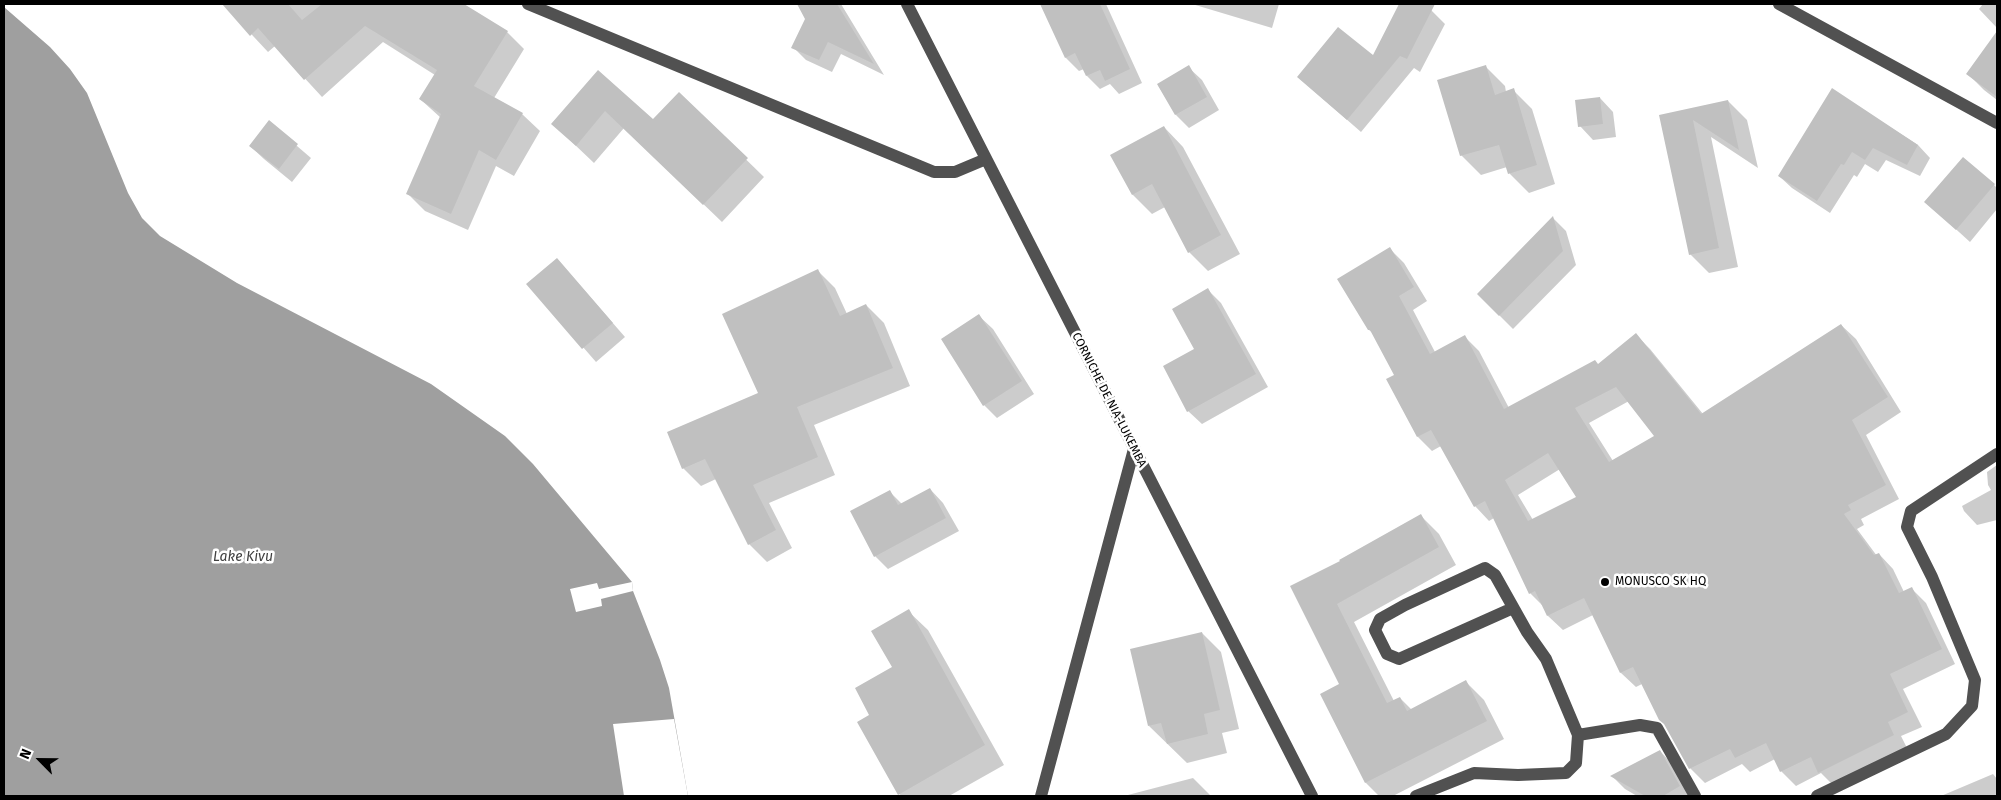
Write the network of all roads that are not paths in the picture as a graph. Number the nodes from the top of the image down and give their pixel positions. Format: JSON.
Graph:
{"nodes":[{"id":1,"x":528,"y":4,"type":"edge"},
{"id":2,"x":906,"y":4,"type":"edge"},
{"id":3,"x":1779,"y":4,"type":"edge"},
{"id":4,"x":1997,"y":123,"type":"edge"},
{"id":5,"x":986,"y":159,"type":"junction"},
{"id":6,"x":1134,"y":449,"type":"junction"},
{"id":7,"x":1997,"y":454,"type":"edge"},
{"id":8,"x":1512,"y":608,"type":"junction"},
{"id":9,"x":1578,"y":735,"type":"junction"},
{"id":10,"x":1041,"y":796,"type":"edge"},
{"id":11,"x":1312,"y":796,"type":"edge"},
{"id":12,"x":1416,"y":796,"type":"edge"},
{"id":13,"x":1695,"y":796,"type":"edge"},
{"id":14,"x":1817,"y":796,"type":"edge"}],
"edges":[{"from":1,"to":5,"type":"street"},
{"from":2,"to":5,"type":"street","name":"CORNICHE DE NIA-LUKEMBA"},
{"from":3,"to":4,"type":"street"},
{"from":5,"to":6,"type":"street","name":"CORNICHE DE NIA-LUKEMBA"},
{"from":6,"to":10,"type":"street"},
{"from":6,"to":11,"type":"street","name":"CORNICHE DE NIA-LUKEMBA"},
{"from":7,"to":14,"type":"street"},
{"from":8,"to":8,"type":"street"},
{"from":8,"to":9,"type":"street"},
{"from":9,"to":12,"type":"street"},
{"from":9,"to":13,"type":"street"}]}
